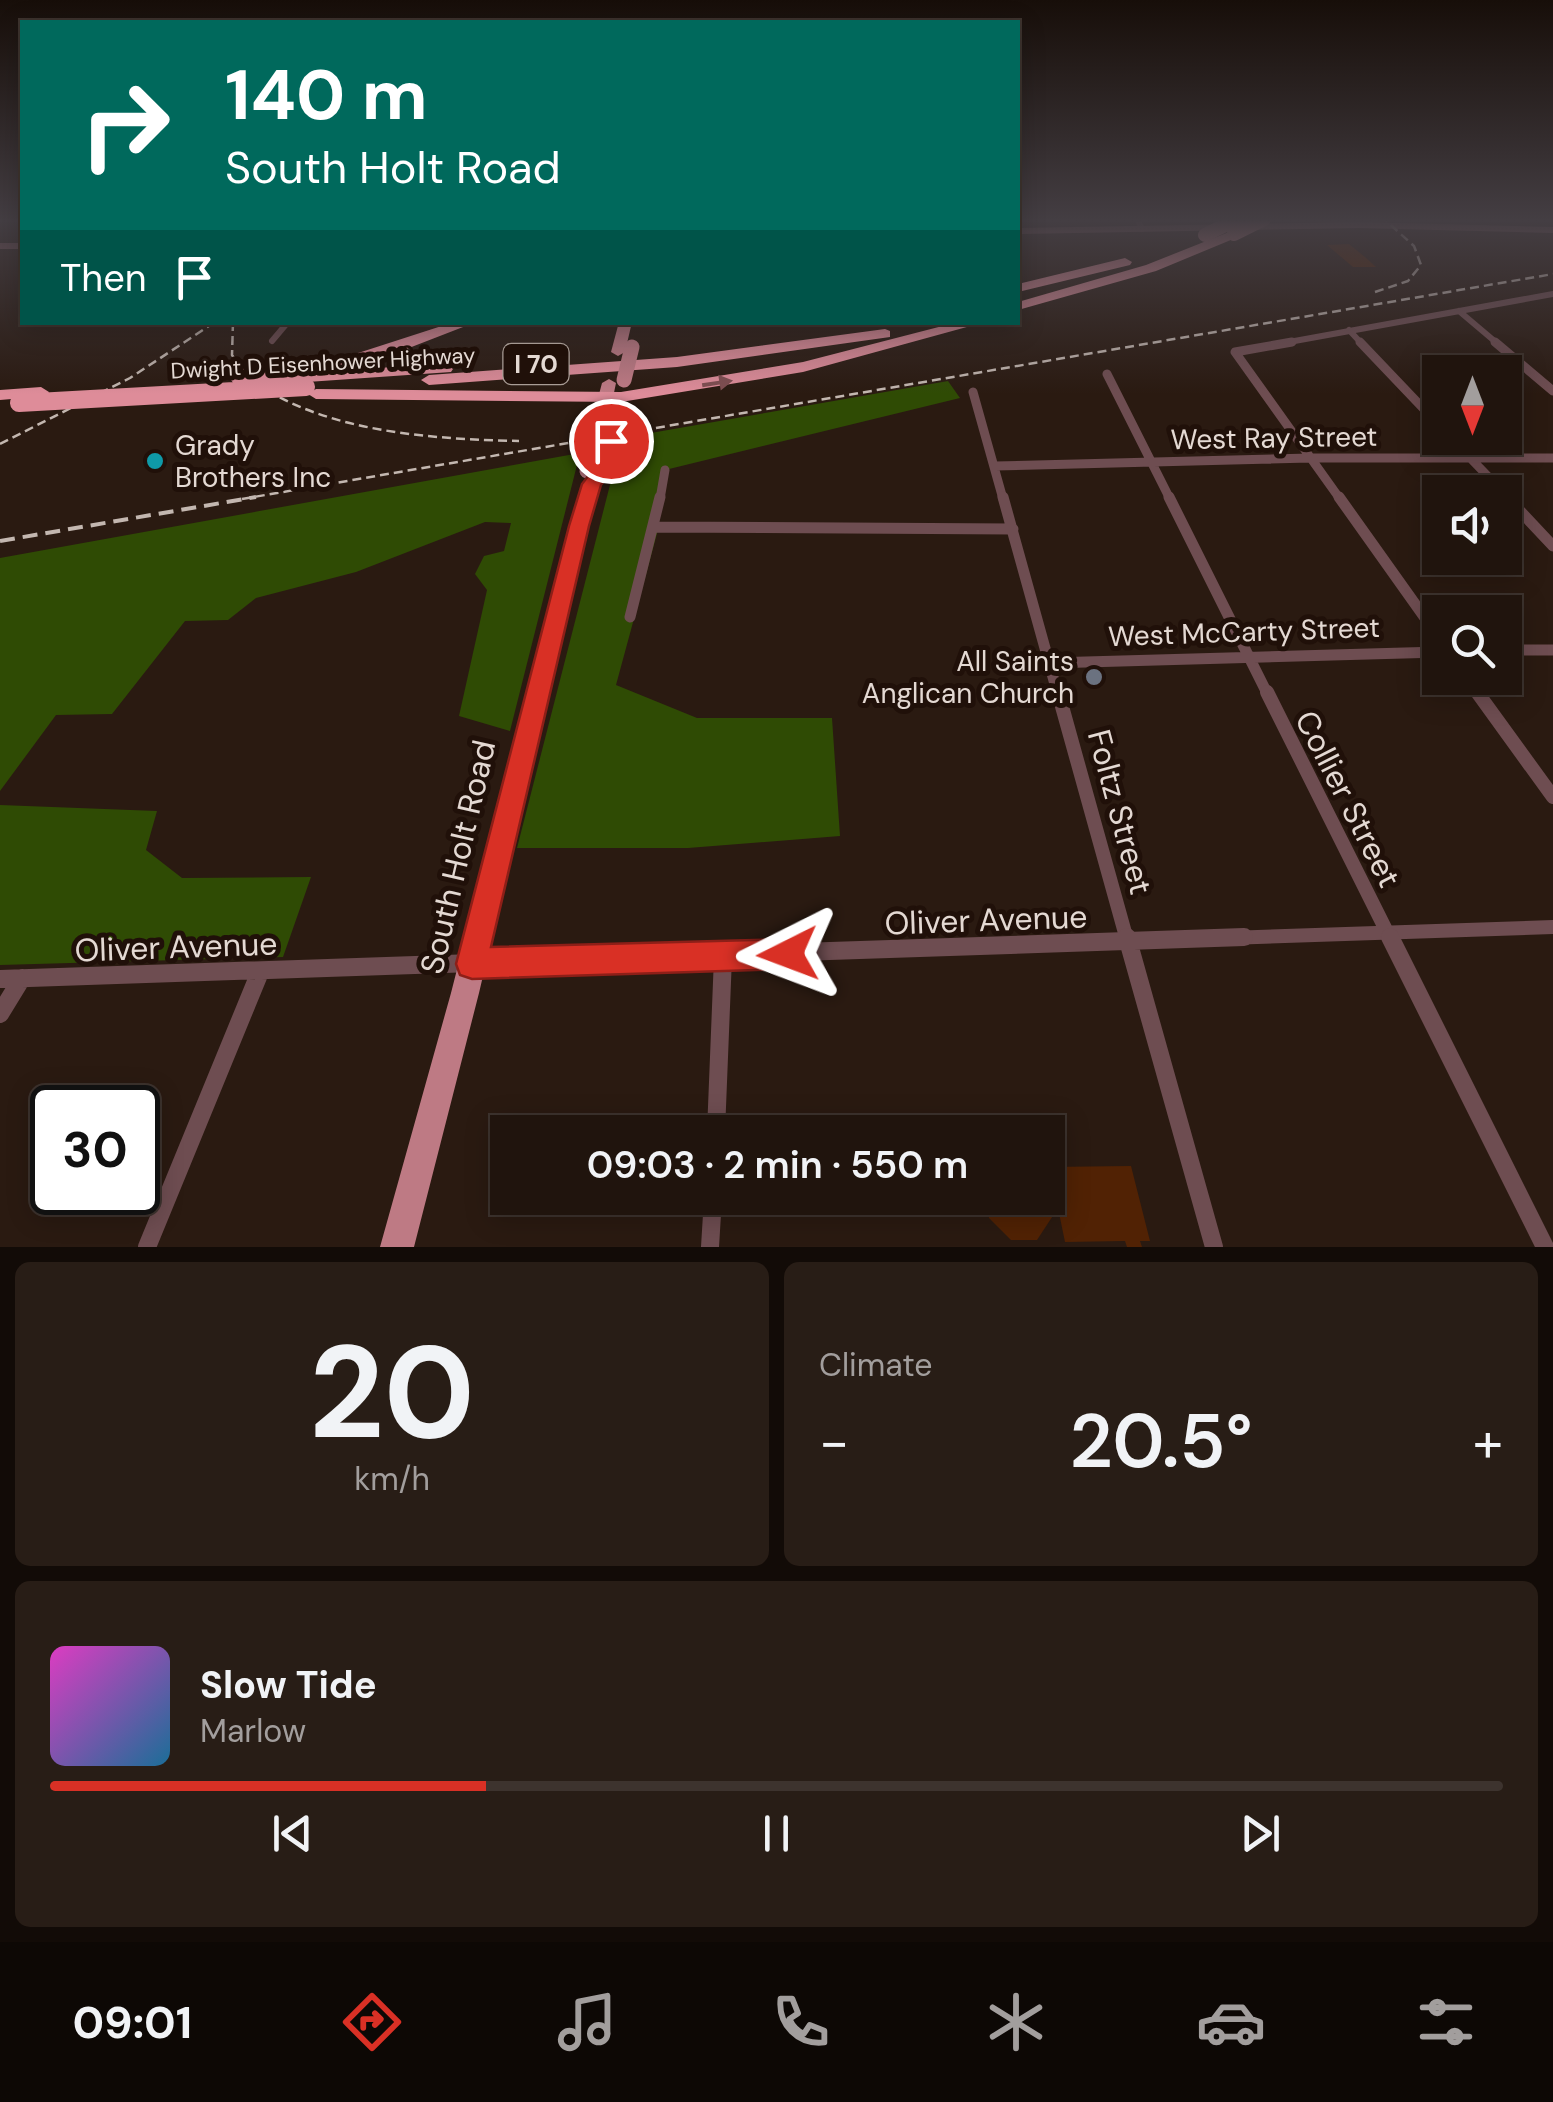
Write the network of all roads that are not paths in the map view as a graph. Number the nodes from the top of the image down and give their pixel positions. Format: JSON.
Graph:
{"nodes":[{"id":1,"x":1062,"y":277,"type":"edge"},
{"id":2,"x":1081,"y":277,"type":"edge"},
{"id":3,"x":1115,"y":277,"type":"edge"},
{"id":4,"x":1020,"y":288,"type":"edge"},
{"id":5,"x":1553,"y":294,"type":"edge"},
{"id":6,"x":1020,"y":295,"type":"edge"},
{"id":7,"x":1542,"y":296,"type":"junction"},
{"id":8,"x":1553,"y":304,"type":"edge"},
{"id":9,"x":1020,"y":308,"type":"edge"},
{"id":10,"x":1459,"y":311,"type":"junction"},
{"id":11,"x":285,"y":325,"type":"edge"},
{"id":12,"x":460,"y":325,"type":"edge"},
{"id":13,"x":626,"y":325,"type":"edge"},
{"id":14,"x":637,"y":325,"type":"edge"},
{"id":15,"x":869,"y":325,"type":"edge"},
{"id":16,"x":928,"y":325,"type":"edge"},
{"id":17,"x":966,"y":325,"type":"edge"},
{"id":18,"x":1349,"y":330,"type":"junction"},
{"id":19,"x":272,"y":341,"type":"dead end"},
{"id":20,"x":626,"y":347,"type":"junction"},
{"id":21,"x":1106,"y":374,"type":"dead end"},
{"id":22,"x":300,"y":382,"type":"junction"},
{"id":23,"x":1553,"y":391,"type":"edge"},
{"id":24,"x":122,"y":392,"type":"junction"},
{"id":25,"x":973,"y":392,"type":"dead end"},
{"id":26,"x":0,"y":395,"type":"edge"},
{"id":27,"x":613,"y":398,"type":"junction"},
{"id":28,"x":0,"y":404,"type":"edge"},
{"id":29,"x":1422,"y":407,"type":"edge"},
{"id":30,"x":1467,"y":455,"type":"edge"},
{"id":31,"x":1310,"y":458,"type":"junction"},
{"id":32,"x":1470,"y":458,"type":"junction"},
{"id":33,"x":1553,"y":458,"type":"edge"},
{"id":34,"x":1151,"y":462,"type":"junction"},
{"id":35,"x":996,"y":466,"type":"junction"},
{"id":36,"x":665,"y":470,"type":"dead end"},
{"id":37,"x":1486,"y":475,"type":"edge"},
{"id":38,"x":1522,"y":513,"type":"edge"},
{"id":39,"x":655,"y":527,"type":"junction"},
{"id":40,"x":1012,"y":529,"type":"junction"},
{"id":41,"x":1553,"y":546,"type":"edge"},
{"id":42,"x":1422,"y":614,"type":"edge"},
{"id":43,"x":630,"y":617,"type":"dead end"},
{"id":44,"x":1522,"y":650,"type":"edge"},
{"id":45,"x":1553,"y":650,"type":"edge"},
{"id":46,"x":1422,"y":653,"type":"edge"},
{"id":47,"x":1248,"y":658,"type":"junction"},
{"id":48,"x":1050,"y":663,"type":"junction"},
{"id":49,"x":1479,"y":695,"type":"edge"},
{"id":50,"x":1553,"y":797,"type":"edge"},
{"id":51,"x":1553,"y":927,"type":"edge"},
{"id":52,"x":1384,"y":934,"type":"junction"},
{"id":53,"x":1128,"y":943,"type":"junction"},
{"id":54,"x":724,"y":957,"type":"junction"},
{"id":55,"x":472,"y":964,"type":"junction"},
{"id":56,"x":260,"y":972,"type":"junction"},
{"id":57,"x":22,"y":978,"type":"junction"},
{"id":58,"x":0,"y":979,"type":"edge"},
{"id":59,"x":0,"y":1014,"type":"edge"},
{"id":60,"x":717,"y":1115,"type":"edge"},
{"id":61,"x":712,"y":1215,"type":"edge"},
{"id":62,"x":146,"y":1247,"type":"edge"},
{"id":63,"x":397,"y":1247,"type":"edge"},
{"id":64,"x":710,"y":1247,"type":"edge"},
{"id":65,"x":1214,"y":1247,"type":"edge"},
{"id":66,"x":1545,"y":1247,"type":"edge"}],
"edges":[{"from":1,"to":4,"type":"highway"},
{"from":2,"to":6,"type":"highway"},
{"from":3,"to":9,"type":"highway"},
{"from":5,"to":7,"type":"street"},
{"from":7,"to":8,"type":"street"},
{"from":7,"to":10,"type":"street"},
{"from":10,"to":18,"type":"street"},
{"from":10,"to":23,"type":"street"},
{"from":11,"to":19,"type":"street"},
{"from":12,"to":22,"type":"highway"},
{"from":13,"to":20,"type":"main road","name":"South Holt Road"},
{"from":14,"to":20,"type":"main road","name":"South Holt Road"},
{"from":15,"to":22,"type":"highway","name":"Dwight D Eisenhower Highway","number":"I 70"},
{"from":16,"to":22,"type":"highway","name":"Dwight D Eisenhower Highway","number":"I 70"},
{"from":27,"to":17,"type":"highway","one_way":true},
{"from":18,"to":29,"type":"street"},
{"from":18,"to":31,"type":"street"},
{"from":20,"to":27,"type":"main road","name":"South Holt Road"},
{"from":21,"to":34,"type":"street","name":"Collier Street"},
{"from":22,"to":24,"type":"highway","bridge":true},
{"from":22,"to":24,"type":"highway","name":"Dwight D Eisenhower Highway","number":"I 70","bridge":true},
{"from":22,"to":27,"type":"highway"},
{"from":24,"to":26,"type":"highway","name":"Dwight D Eisenhower Highway","number":"I 70"},
{"from":24,"to":28,"type":"highway","name":"Dwight D Eisenhower Highway","number":"I 70","bridge":true},
{"from":25,"to":35,"type":"street","name":"Foltz Street"},
{"from":27,"to":55,"type":"main road","name":"South Holt Road","bridge":true},
{"from":30,"to":32,"type":"street"},
{"from":31,"to":32,"type":"street","name":"West Ray Street"},
{"from":31,"to":34,"type":"street","name":"West Ray Street"},
{"from":31,"to":42,"type":"street"},
{"from":32,"to":33,"type":"street","name":"West Ray Street"},
{"from":32,"to":37,"type":"street"},
{"from":34,"to":35,"type":"street","name":"West Ray Street"},
{"from":34,"to":47,"type":"street","name":"Collier Street"},
{"from":35,"to":40,"type":"street","name":"Foltz Street"},
{"from":36,"to":39,"type":"street"},
{"from":38,"to":41,"type":"street"},
{"from":39,"to":40,"type":"street"},
{"from":39,"to":43,"type":"street"},
{"from":40,"to":48,"type":"street","name":"Foltz Street"},
{"from":44,"to":45,"type":"street"},
{"from":46,"to":47,"type":"street","name":"West McCarty Street"},
{"from":47,"to":48,"type":"street","name":"West McCarty Street"},
{"from":47,"to":52,"type":"street","name":"Collier Street"},
{"from":48,"to":53,"type":"street","name":"Foltz Street"},
{"from":49,"to":50,"type":"street"},
{"from":51,"to":52,"type":"street","name":"Oliver Avenue"},
{"from":52,"to":53,"type":"street","name":"Oliver Avenue"},
{"from":52,"to":66,"type":"street","name":"Collier Street"},
{"from":53,"to":54,"type":"street","name":"Oliver Avenue"},
{"from":53,"to":65,"type":"street","name":"Foltz Street"},
{"from":54,"to":55,"type":"street","name":"Oliver Avenue"},
{"from":54,"to":60,"type":"street"},
{"from":55,"to":56,"type":"street","name":"Oliver Avenue"},
{"from":55,"to":63,"type":"main road","name":"South Holt Road"},
{"from":56,"to":57,"type":"street","name":"Oliver Avenue"},
{"from":56,"to":62,"type":"street"},
{"from":57,"to":58,"type":"street","name":"Oliver Avenue"},
{"from":57,"to":59,"type":"street"},
{"from":61,"to":64,"type":"street"}]}
